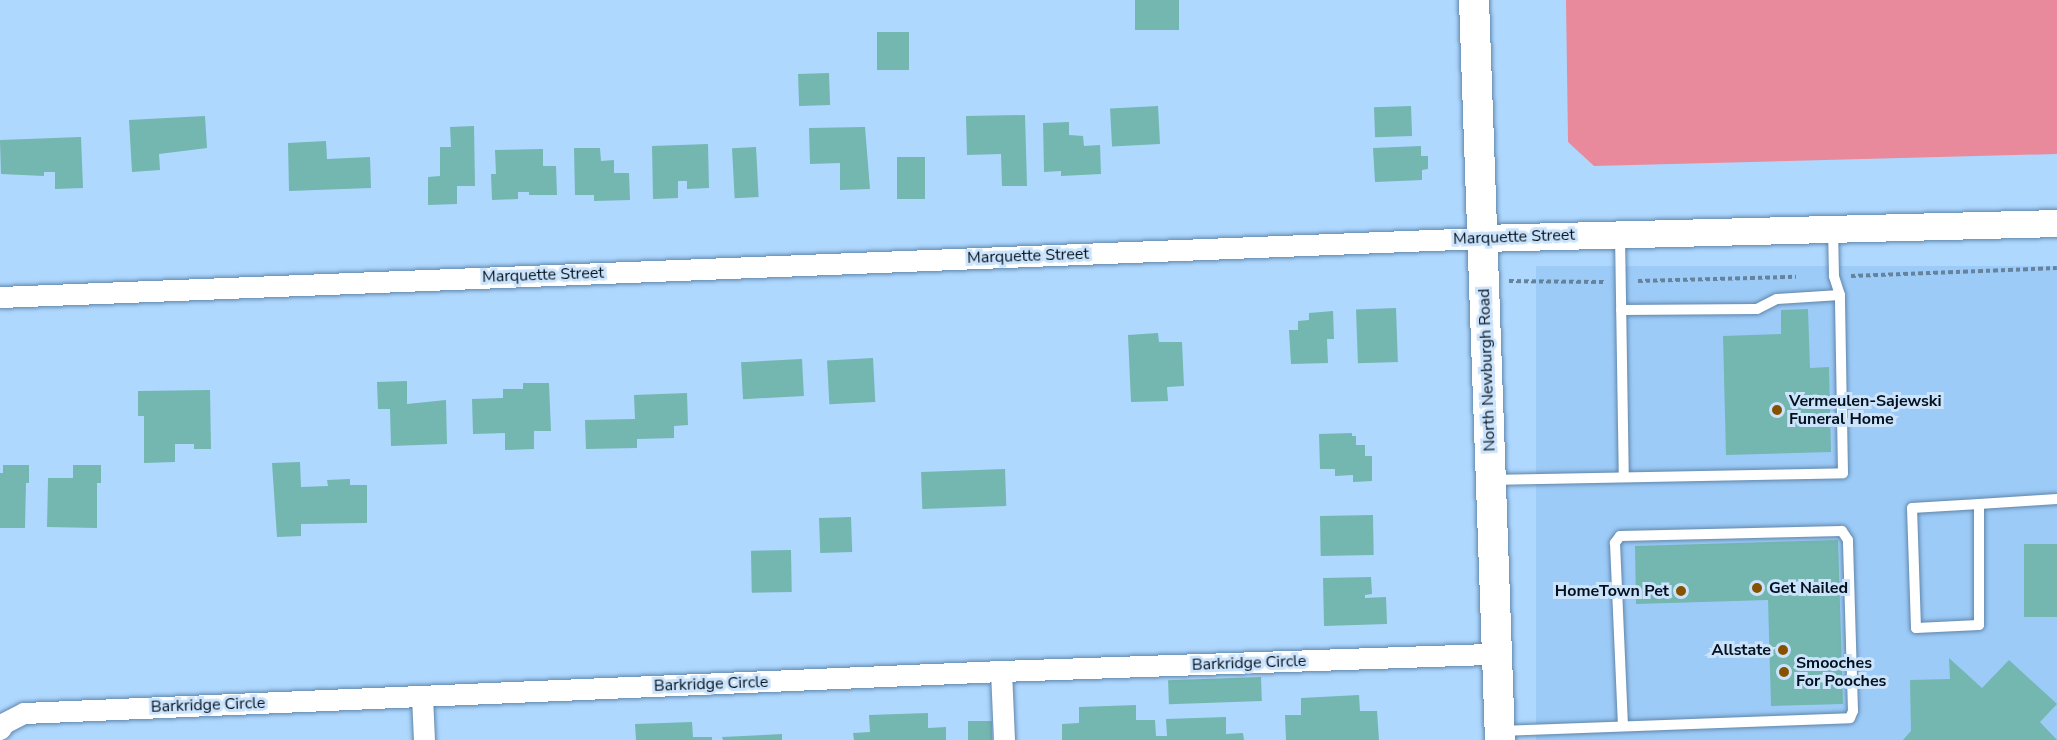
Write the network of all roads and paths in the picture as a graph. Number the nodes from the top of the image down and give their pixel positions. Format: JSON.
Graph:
{"nodes":[{"id":1,"x":1474,"y":0,"type":"edge"},
{"id":2,"x":2057,"y":223,"type":"edge"},
{"id":3,"x":1833,"y":230,"type":"junction"},
{"id":4,"x":2057,"y":233,"type":"edge"},
{"id":5,"x":1620,"y":235,"type":"junction"},
{"id":6,"x":1482,"y":238,"type":"junction"},
{"id":7,"x":2057,"y":268,"type":"edge"},
{"id":8,"x":1834,"y":276,"type":"junction"},
{"id":9,"x":1622,"y":281,"type":"junction"},
{"id":10,"x":1485,"y":282,"type":"junction"},
{"id":11,"x":1840,"y":295,"type":"junction"},
{"id":12,"x":0,"y":297,"type":"edge"},
{"id":13,"x":1621,"y":310,"type":"junction"},
{"id":14,"x":1624,"y":477,"type":"junction"},
{"id":15,"x":1491,"y":480,"type":"junction"},
{"id":16,"x":2057,"y":499,"type":"edge"},
{"id":17,"x":1979,"y":504,"type":"junction"},
{"id":18,"x":1497,"y":654,"type":"junction"},
{"id":19,"x":1001,"y":671,"type":"junction"},
{"id":20,"x":422,"y":696,"type":"junction"},
{"id":21,"x":1623,"y":726,"type":"junction"},
{"id":22,"x":0,"y":729,"type":"edge"},
{"id":23,"x":1500,"y":735,"type":"edge"},
{"id":24,"x":424,"y":740,"type":"edge"},
{"id":25,"x":1004,"y":740,"type":"edge"}],
"edges":[{"from":1,"to":6,"type":"main road","name":"North Newburgh Road"},
{"from":2,"to":3,"type":"street","name":"Marquette Street"},
{"from":2,"to":4,"type":"lane"},
{"from":3,"to":5,"type":"street","name":"Marquette Street"},
{"from":3,"to":8,"type":"lane"},
{"from":5,"to":6,"type":"street","name":"Marquette Street"},
{"from":5,"to":9,"type":"lane"},
{"from":6,"to":10,"type":"main road","name":"North Newburgh Road"},
{"from":6,"to":12,"type":"street","name":"Marquette Street"},
{"from":7,"to":8,"type":"path"},
{"from":8,"to":9,"type":"path"},
{"from":8,"to":11,"type":"lane"},
{"from":9,"to":10,"type":"path"},
{"from":9,"to":13,"type":"lane"},
{"from":10,"to":15,"type":"main road","name":"North Newburgh Road"},
{"from":11,"to":13,"type":"lane"},
{"from":11,"to":14,"type":"lane"},
{"from":13,"to":14,"type":"lane"},
{"from":14,"to":15,"type":"lane"},
{"from":15,"to":18,"type":"main road","name":"North Newburgh Road"},
{"from":16,"to":17,"type":"lane"},
{"from":17,"to":17,"type":"lane"},
{"from":18,"to":19,"type":"street","name":"Barkridge Circle"},
{"from":18,"to":23,"type":"main road","name":"North Newburgh Road"},
{"from":19,"to":20,"type":"street","name":"Barkridge Circle"},
{"from":19,"to":25,"type":"street"},
{"from":20,"to":22,"type":"street","name":"Barkridge Circle"},
{"from":20,"to":24,"type":"street"},
{"from":21,"to":21,"type":"lane"},
{"from":21,"to":23,"type":"lane"}]}
